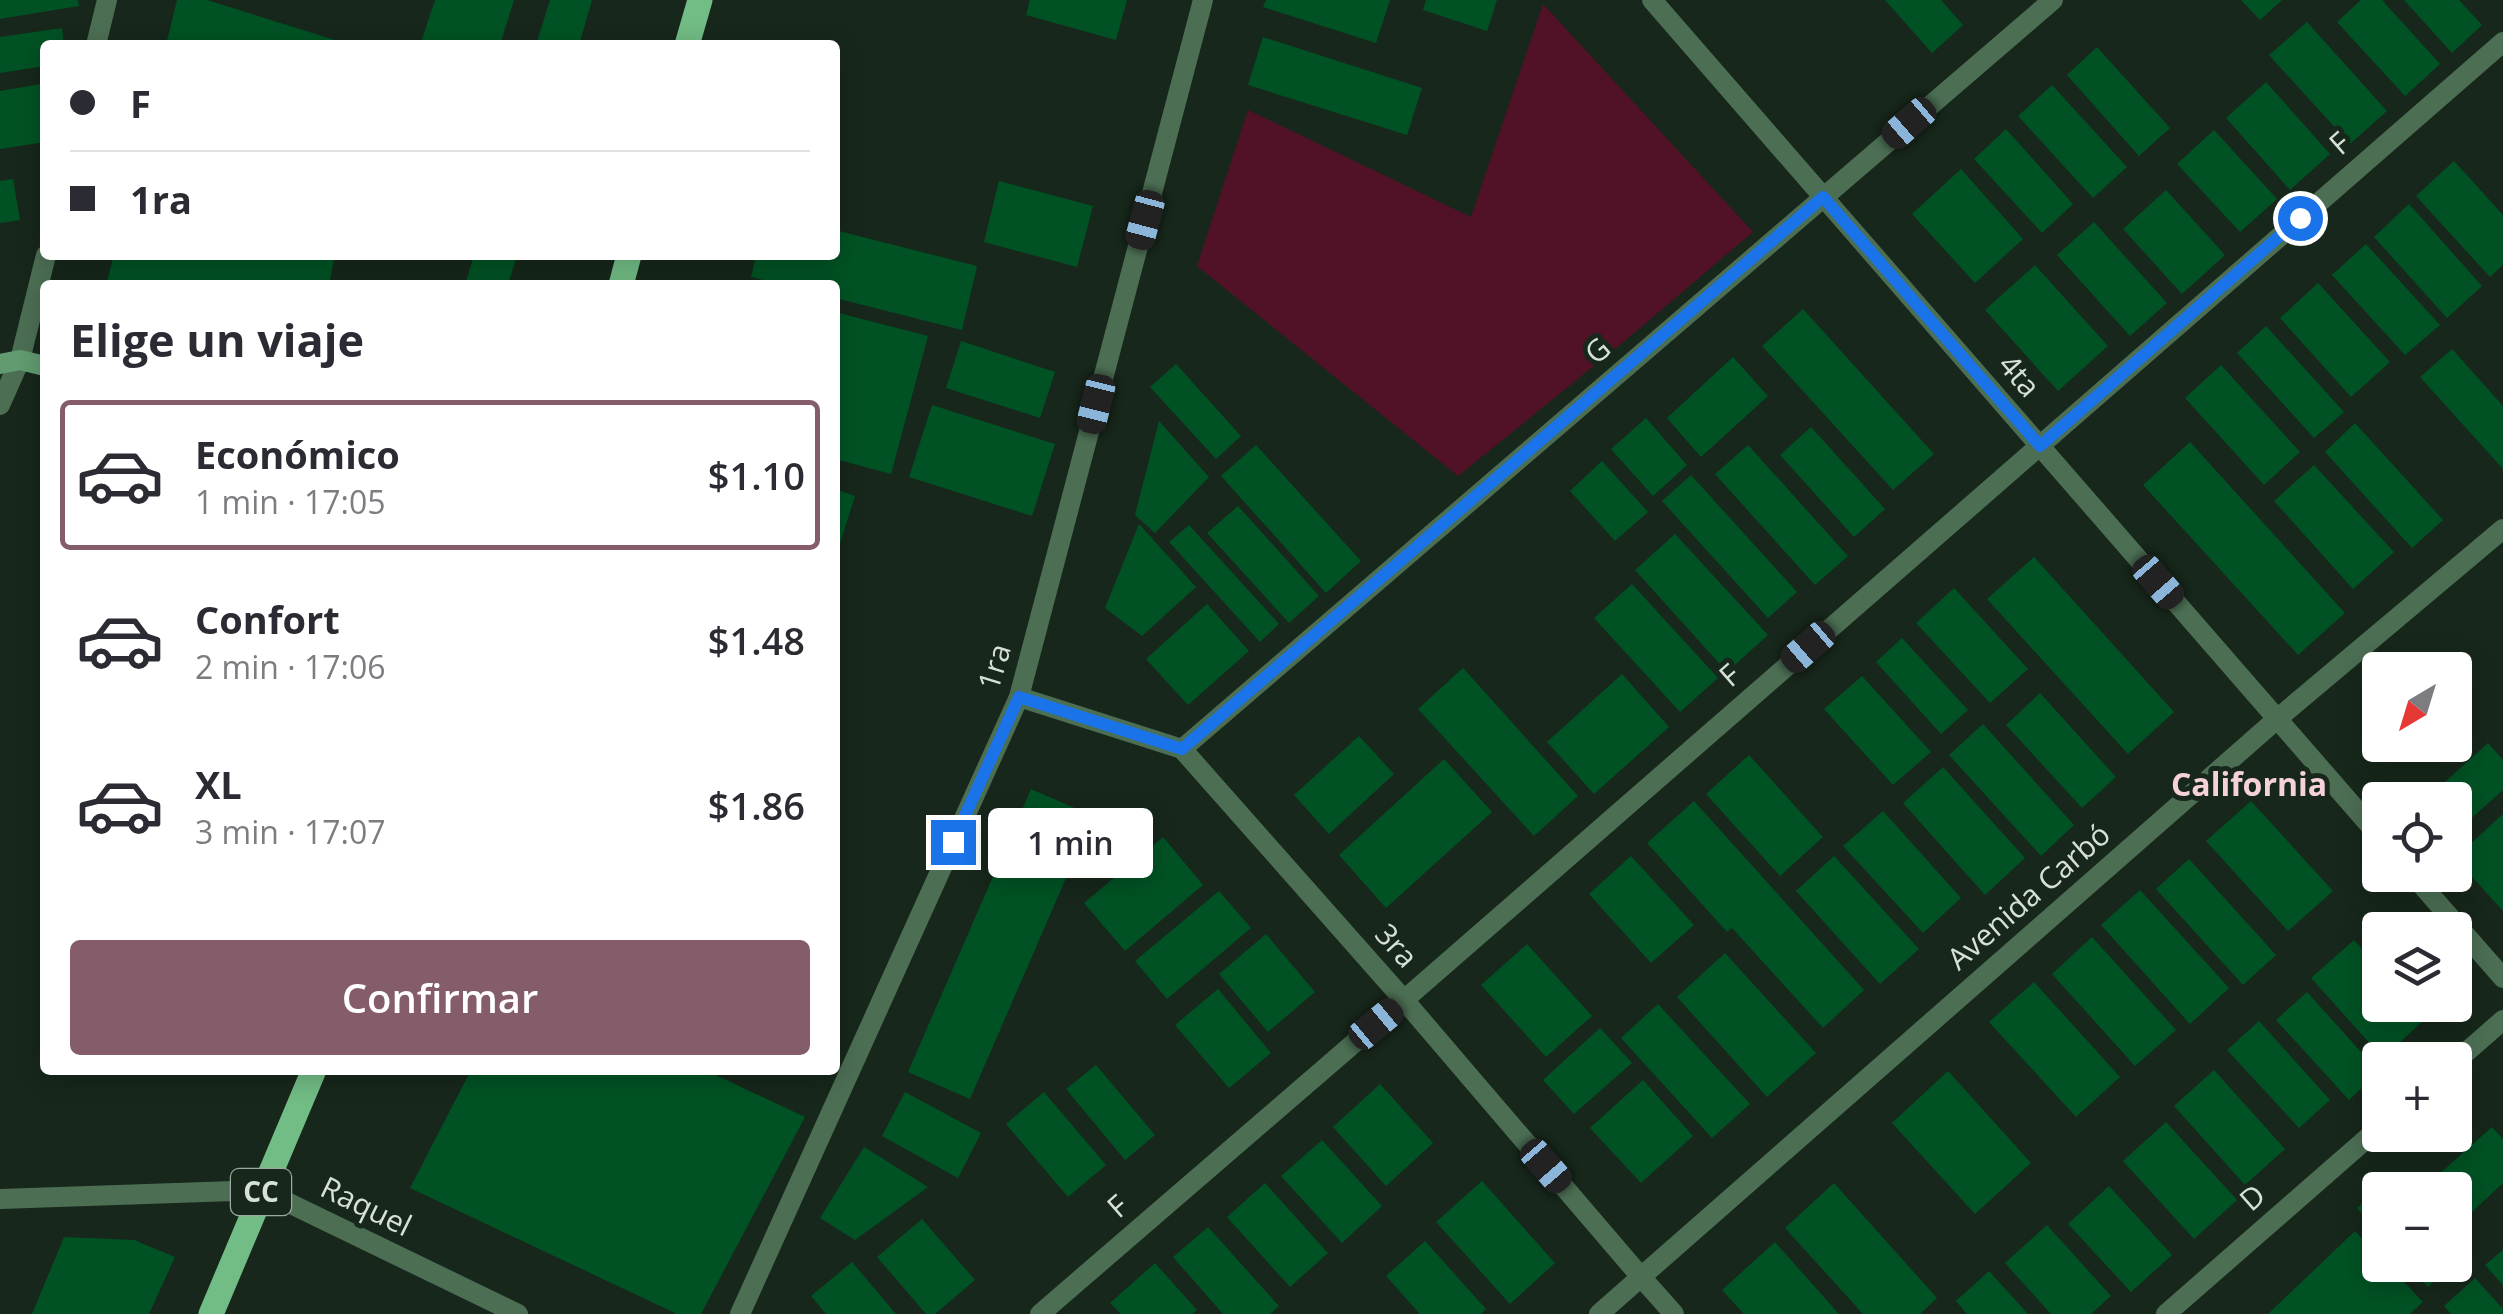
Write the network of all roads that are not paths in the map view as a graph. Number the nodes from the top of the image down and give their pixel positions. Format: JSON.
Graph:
{"nodes":[{"id":1,"x":107,"y":0,"type":"edge"},
{"id":2,"x":700,"y":0,"type":"edge"},
{"id":3,"x":1203,"y":0,"type":"edge"},
{"id":4,"x":1652,"y":0,"type":"edge"},
{"id":5,"x":2053,"y":0,"type":"edge"},
{"id":6,"x":97,"y":40,"type":"edge"},
{"id":7,"x":689,"y":40,"type":"edge"},
{"id":8,"x":2503,"y":42,"type":"edge"},
{"id":9,"x":1823,"y":197,"type":"junction"},
{"id":10,"x":44,"y":260,"type":"edge"},
{"id":11,"x":10,"y":362,"type":"edge"},
{"id":12,"x":40,"y":365,"type":"edge"},
{"id":13,"x":0,"y":405,"type":"edge"},
{"id":14,"x":2040,"y":446,"type":"junction"},
{"id":15,"x":2503,"y":529,"type":"edge"},
{"id":16,"x":1019,"y":697,"type":"junction"},
{"id":17,"x":2278,"y":719,"type":"junction"},
{"id":18,"x":1182,"y":749,"type":"junction"},
{"id":19,"x":2362,"y":816,"type":"edge"},
{"id":20,"x":2428,"y":892,"type":"edge"},
{"id":21,"x":2503,"y":978,"type":"edge"},
{"id":22,"x":1404,"y":1000,"type":"junction"},
{"id":23,"x":2503,"y":1020,"type":"edge"},
{"id":24,"x":2472,"y":1047,"type":"edge"},
{"id":25,"x":312,"y":1075,"type":"edge"},
{"id":26,"x":2362,"y":1144,"type":"edge"},
{"id":27,"x":262,"y":1190,"type":"junction"},
{"id":28,"x":0,"y":1198,"type":"edge"},
{"id":29,"x":1641,"y":1277,"type":"junction"},
{"id":30,"x":211,"y":1314,"type":"edge"},
{"id":31,"x":518,"y":1314,"type":"edge"},
{"id":32,"x":740,"y":1314,"type":"edge"},
{"id":33,"x":1040,"y":1314,"type":"edge"},
{"id":34,"x":1599,"y":1314,"type":"edge"},
{"id":35,"x":1674,"y":1314,"type":"edge"},
{"id":36,"x":2166,"y":1314,"type":"edge"}],
"edges":[{"from":1,"to":6,"type":"street"},
{"from":2,"to":7,"type":"main road"},
{"from":3,"to":16,"type":"street","name":"1ra"},
{"from":4,"to":9,"type":"street","name":"4ta"},
{"from":5,"to":9,"type":"street","name":"G"},
{"from":8,"to":14,"type":"street","name":"F"},
{"from":9,"to":14,"type":"street","name":"4ta"},
{"from":9,"to":18,"type":"street","name":"G"},
{"from":10,"to":11,"type":"street"},
{"from":11,"to":12,"type":"main road"},
{"from":11,"to":13,"type":"street"},
{"from":14,"to":17,"type":"street","name":"4ta"},
{"from":14,"to":22,"type":"street","name":"F"},
{"from":15,"to":17,"type":"street","name":"Avenida Carbó"},
{"from":16,"to":18,"type":"street"},
{"from":16,"to":32,"type":"street","name":"1ra"},
{"from":17,"to":19,"type":"street","name":"4ta"},
{"from":17,"to":29,"type":"street","name":"Avenida Carbó"},
{"from":18,"to":22,"type":"street","name":"3ra"},
{"from":20,"to":21,"type":"street"},
{"from":22,"to":29,"type":"street","name":"3ra"},
{"from":22,"to":33,"type":"street","name":"F"},
{"from":23,"to":24,"type":"street"},
{"from":25,"to":27,"type":"main road","number":"CC"},
{"from":26,"to":36,"type":"street","name":"D"},
{"from":27,"to":28,"type":"street","name":"Raquel"},
{"from":27,"to":30,"type":"main road","number":"CC"},
{"from":27,"to":31,"type":"street","name":"Raquel"},
{"from":29,"to":34,"type":"street","name":"Avenida Carbó"},
{"from":29,"to":35,"type":"street","name":"3ra"}]}
